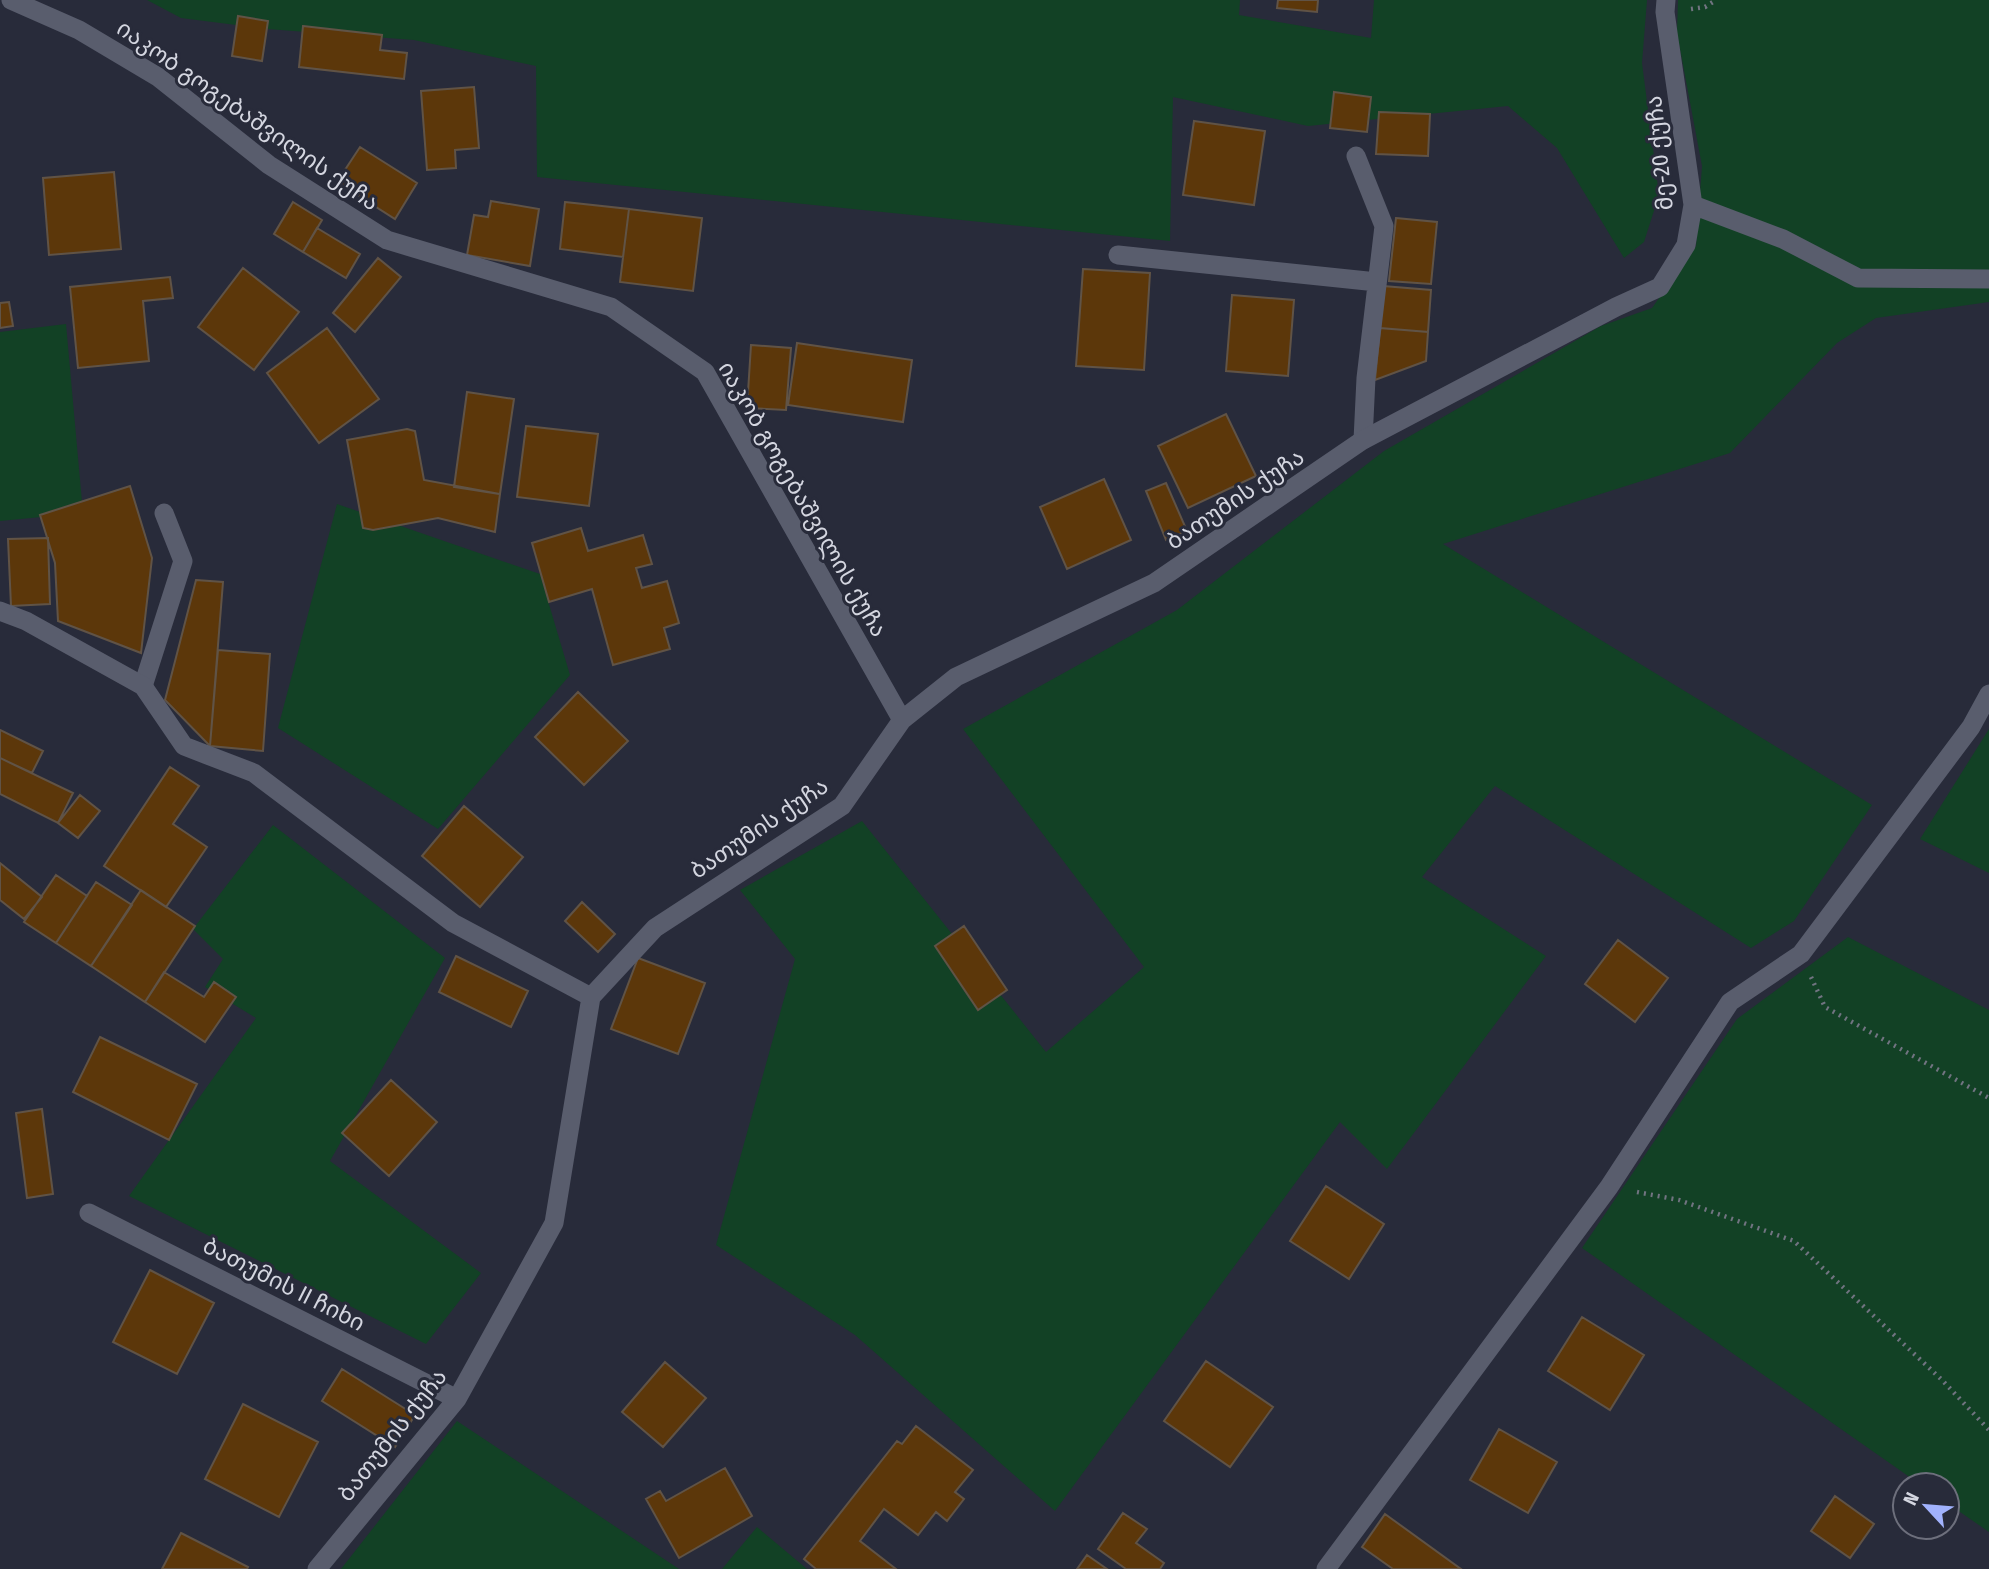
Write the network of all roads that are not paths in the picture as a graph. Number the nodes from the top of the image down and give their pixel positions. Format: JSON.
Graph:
{"nodes":[{"id":1,"x":11,"y":0,"type":"edge"},
{"id":2,"x":1666,"y":0,"type":"edge"},
{"id":3,"x":1356,"y":156,"type":"dead end"},
{"id":4,"x":1693,"y":205,"type":"junction"},
{"id":5,"x":1118,"y":255,"type":"dead end"},
{"id":6,"x":1989,"y":279,"type":"edge"},
{"id":7,"x":1377,"y":282,"type":"junction"},
{"id":8,"x":1616,"y":307,"type":"joint"},
{"id":9,"x":1363,"y":440,"type":"junction"},
{"id":10,"x":164,"y":513,"type":"dead end"},
{"id":11,"x":0,"y":611,"type":"edge"},
{"id":12,"x":143,"y":685,"type":"junction"},
{"id":13,"x":1989,"y":694,"type":"edge"},
{"id":14,"x":902,"y":720,"type":"junction"},
{"id":15,"x":591,"y":997,"type":"junction"},
{"id":16,"x":89,"y":1213,"type":"dead end"},
{"id":17,"x":457,"y":1399,"type":"junction"},
{"id":18,"x":317,"y":1569,"type":"edge"},
{"id":19,"x":1326,"y":1569,"type":"edge"}],
"edges":[{"from":1,"to":14,"type":"street","name":"იაკობ გოგებაშვილის ქუჩა"},
{"from":2,"to":4,"type":"street","name":"მე-20 ქუჩა"},
{"from":3,"to":7,"type":"street"},
{"from":4,"to":6,"type":"street"},
{"from":4,"to":8,"type":"street","name":"მე-20 ქუჩა"},
{"from":5,"to":7,"type":"street"},
{"from":7,"to":9,"type":"street"},
{"from":8,"to":9,"type":"street","name":"ბათუმის ქუჩა"},
{"from":9,"to":14,"type":"street","name":"ბათუმის ქუჩა"},
{"from":10,"to":12,"type":"street"},
{"from":11,"to":12,"type":"street"},
{"from":12,"to":15,"type":"street"},
{"from":13,"to":19,"type":"street"},
{"from":14,"to":15,"type":"street","name":"ბათუმის ქუჩა"},
{"from":15,"to":17,"type":"street","name":"ბათუმის ქუჩა"},
{"from":16,"to":17,"type":"street","name":"ბათუმის II ჩიხი"},
{"from":17,"to":18,"type":"street","name":"ბათუმის ქუჩა"}]}
